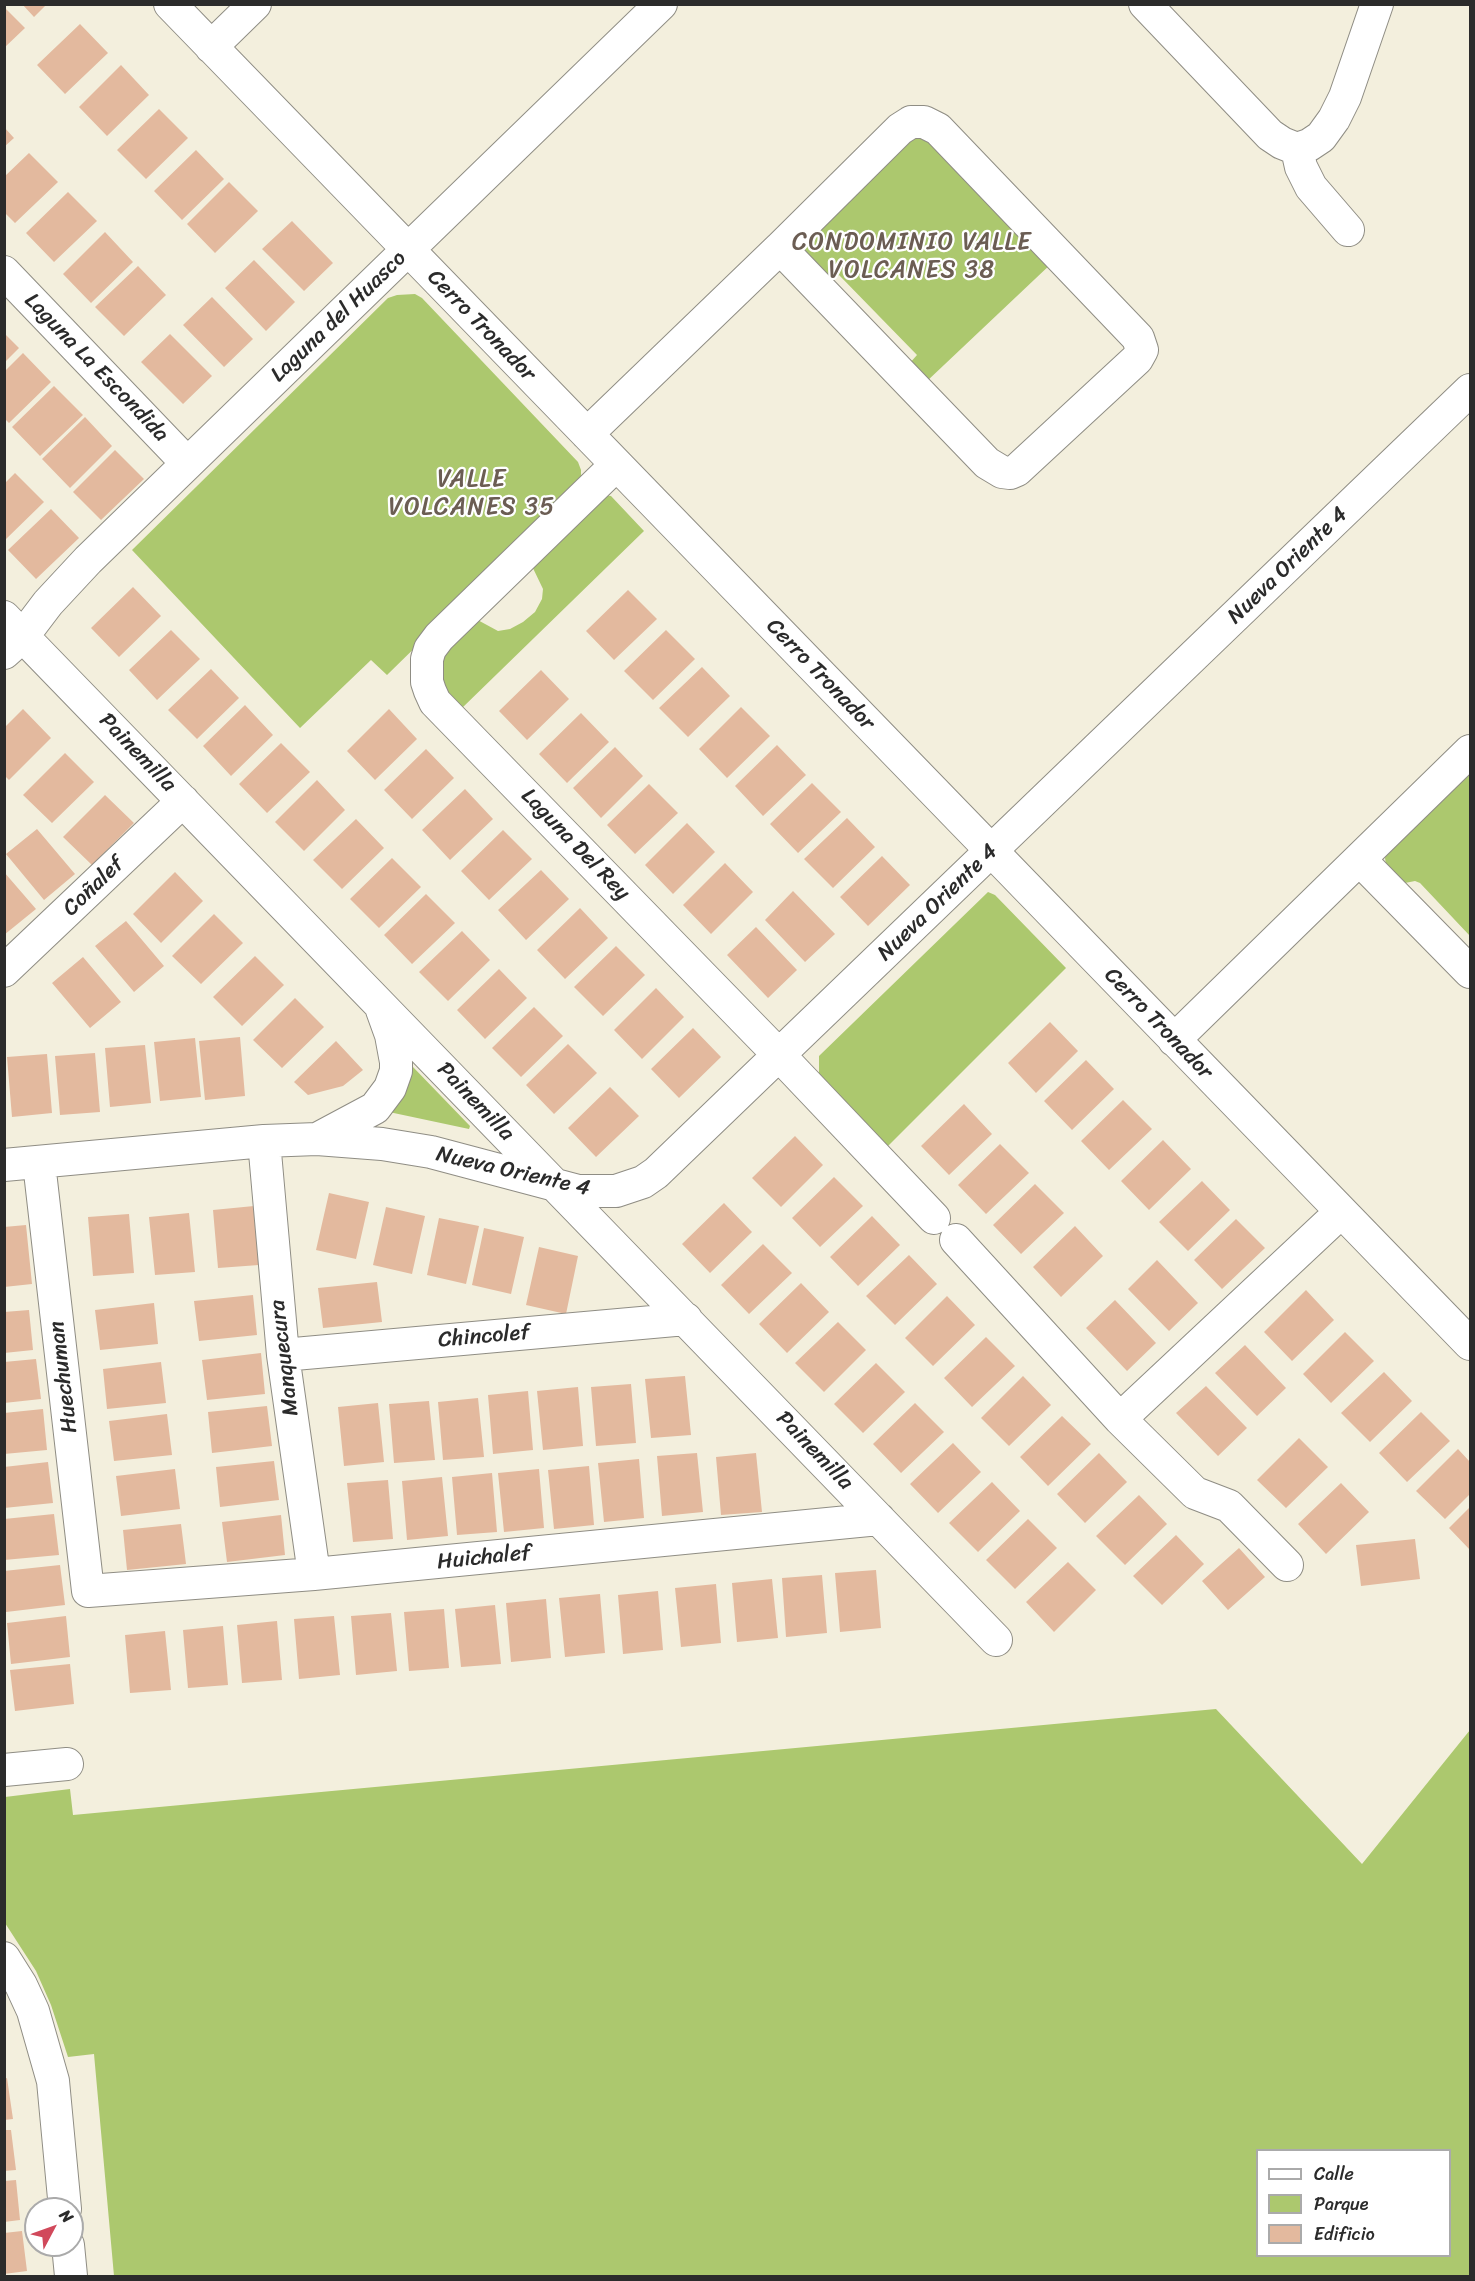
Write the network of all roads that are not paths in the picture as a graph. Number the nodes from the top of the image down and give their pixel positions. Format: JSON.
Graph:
{"nodes":[{"id":1,"x":170,"y":4,"type":"edge"},
{"id":2,"x":255,"y":4,"type":"edge"},
{"id":3,"x":661,"y":4,"type":"edge"},
{"id":4,"x":1144,"y":4,"type":"edge"},
{"id":5,"x":1377,"y":4,"type":"edge"},
{"id":6,"x":211,"y":47,"type":"junction"},
{"id":7,"x":1297,"y":149,"type":"junction"},
{"id":8,"x":1348,"y":230,"type":"dead end"},
{"id":9,"x":780,"y":249,"type":"junction"},
{"id":10,"x":408,"y":251,"type":"junction"},
{"id":11,"x":4,"y":273,"type":"edge"},
{"id":12,"x":1470,"y":390,"type":"edge"},
{"id":13,"x":587,"y":434,"type":"junction"},
{"id":14,"x":187,"y":463,"type":"junction"},
{"id":15,"x":616,"y":465,"type":"junction"},
{"id":16,"x":11,"y":635,"type":"edge"},
{"id":17,"x":1470,"y":751,"type":"edge"},
{"id":18,"x":183,"y":801,"type":"junction"},
{"id":19,"x":991,"y":851,"type":"junction"},
{"id":20,"x":1360,"y":860,"type":"junction"},
{"id":21,"x":4,"y":971,"type":"edge"},
{"id":22,"x":1470,"y":972,"type":"edge"},
{"id":23,"x":379,"y":1004,"type":"junction"},
{"id":24,"x":1174,"y":1040,"type":"junction"},
{"id":25,"x":779,"y":1055,"type":"junction"},
{"id":26,"x":317,"y":1139,"type":"junction"},
{"id":27,"x":264,"y":1141,"type":"junction"},
{"id":28,"x":39,"y":1163,"type":"junction"},
{"id":29,"x":4,"y":1165,"type":"edge"},
{"id":30,"x":557,"y":1186,"type":"junction"},
{"id":31,"x":1341,"y":1212,"type":"junction"},
{"id":32,"x":933,"y":1218,"type":"dead end"},
{"id":33,"x":956,"y":1239,"type":"dead end"},
{"id":34,"x":686,"y":1319,"type":"junction"},
{"id":35,"x":1470,"y":1344,"type":"edge"},
{"id":36,"x":283,"y":1355,"type":"junction"},
{"id":37,"x":1120,"y":1419,"type":"junction"},
{"id":38,"x":879,"y":1519,"type":"junction"},
{"id":39,"x":1287,"y":1565,"type":"dead end"},
{"id":40,"x":314,"y":1574,"type":"junction"},
{"id":41,"x":88,"y":1591,"type":"joint"},
{"id":42,"x":996,"y":1640,"type":"dead end"},
{"id":43,"x":67,"y":1764,"type":"dead end"},
{"id":44,"x":4,"y":1770,"type":"edge"},
{"id":45,"x":4,"y":1958,"type":"edge"},
{"id":46,"x":64,"y":2197,"type":"edge"},
{"id":47,"x":69,"y":2257,"type":"edge"},
{"id":48,"x":71,"y":2277,"type":"edge"}],
"edges":[{"from":1,"to":6,"type":"street","name":"Cerro Tronador"},
{"from":2,"to":6,"type":"street"},
{"from":3,"to":10,"type":"street","name":"Laguna del Huasco"},
{"from":4,"to":7,"type":"street"},
{"from":5,"to":7,"type":"street"},
{"from":6,"to":10,"type":"street","name":"Cerro Tronador"},
{"from":7,"to":8,"type":"street"},
{"from":9,"to":9,"type":"street"},
{"from":9,"to":13,"type":"street"},
{"from":10,"to":13,"type":"street","name":"Cerro Tronador"},
{"from":10,"to":14,"type":"street","name":"Laguna del Huasco"},
{"from":11,"to":14,"type":"street","name":"Laguna La Escondida"},
{"from":12,"to":19,"type":"street","name":"Nueva Oriente 4"},
{"from":13,"to":15,"type":"street","name":"Cerro Tronador"},
{"from":14,"to":16,"type":"street","name":"Laguna del Huasco"},
{"from":15,"to":19,"type":"street","name":"Cerro Tronador"},
{"from":15,"to":25,"type":"street","name":"Laguna Del Rey"},
{"from":16,"to":18,"type":"street","name":"Painemilla"},
{"from":17,"to":20,"type":"street"},
{"from":18,"to":21,"type":"street","name":"Coñalef"},
{"from":18,"to":23,"type":"street","name":"Painemilla"},
{"from":19,"to":24,"type":"street","name":"Cerro Tronador"},
{"from":19,"to":25,"type":"street","name":"Nueva Oriente 4"},
{"from":20,"to":22,"type":"street"},
{"from":20,"to":24,"type":"street"},
{"from":23,"to":26,"type":"street","name":"Nueva Oriente 4"},
{"from":23,"to":30,"type":"street","name":"Painemilla"},
{"from":24,"to":31,"type":"street","name":"Cerro Tronador"},
{"from":25,"to":30,"type":"street","name":"Nueva Oriente 4"},
{"from":25,"to":32,"type":"street","name":"Laguna Del Rey"},
{"from":26,"to":27,"type":"street","name":"Nueva Oriente 4"},
{"from":26,"to":30,"type":"street","name":"Nueva Oriente 4"},
{"from":27,"to":28,"type":"street","name":"Nueva Oriente 4"},
{"from":27,"to":36,"type":"street","name":"Manquecura"},
{"from":28,"to":29,"type":"street","name":"Nueva Oriente 4"},
{"from":28,"to":41,"type":"street","name":"Huechuman"},
{"from":30,"to":34,"type":"street","name":"Painemilla"},
{"from":31,"to":35,"type":"street","name":"Cerro Tronador"},
{"from":31,"to":37,"type":"street"},
{"from":33,"to":37,"type":"street"},
{"from":34,"to":36,"type":"street","name":"Chincolef"},
{"from":34,"to":38,"type":"street","name":"Painemilla"},
{"from":36,"to":40,"type":"street","name":"Manquecura"},
{"from":37,"to":39,"type":"street"},
{"from":38,"to":40,"type":"street","name":"Huichalef"},
{"from":38,"to":42,"type":"street","name":"Painemilla"},
{"from":40,"to":41,"type":"street","name":"Huichalef"},
{"from":43,"to":44,"type":"street"},
{"from":45,"to":46,"type":"street"},
{"from":47,"to":48,"type":"street"}]}
